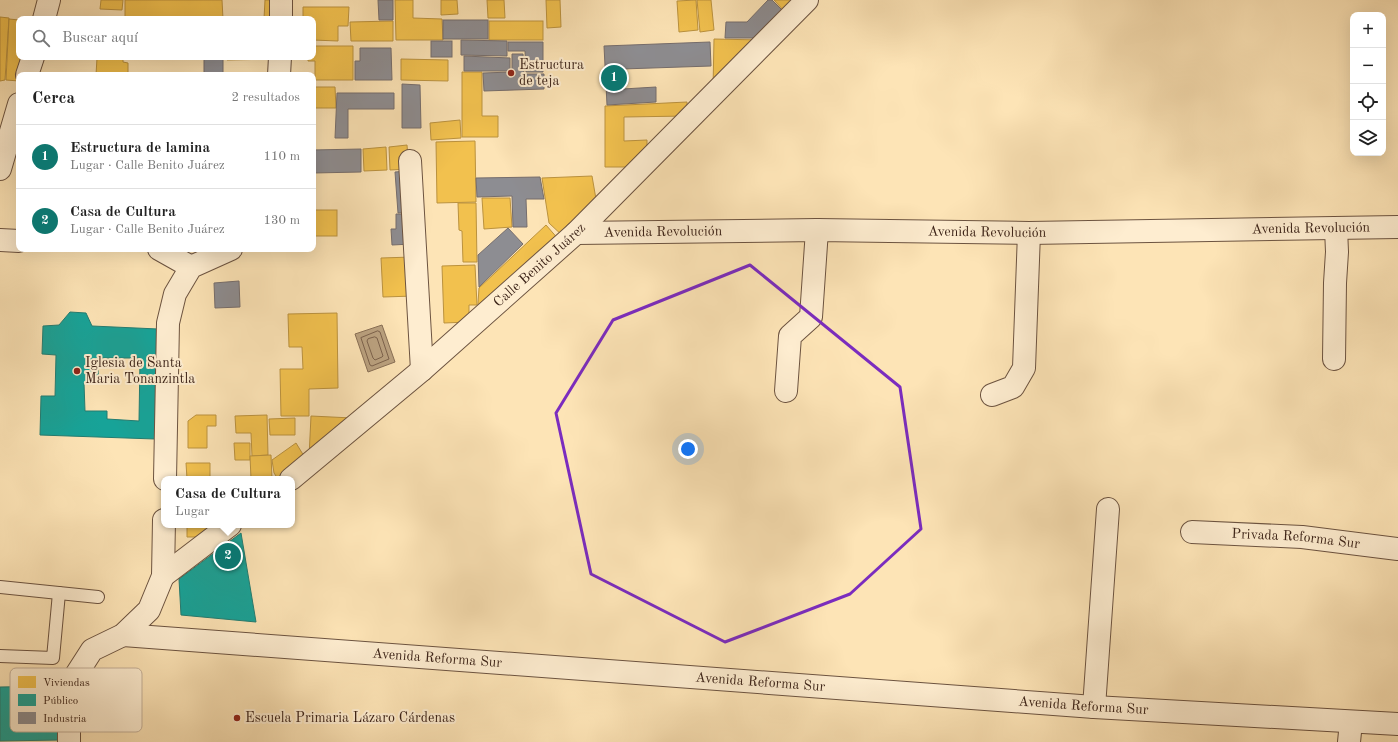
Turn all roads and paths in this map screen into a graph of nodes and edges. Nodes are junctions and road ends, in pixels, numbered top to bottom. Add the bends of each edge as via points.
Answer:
1 (50, 0) edge
2 (281, 0) edge
3 (807, 0) edge
4 (45, 16) edge
5 (280, 16) edge
6 (32, 60) edge
7 (280, 60) edge
8 (29, 72) edge
9 (279, 72) edge
10 (16, 114) edge
11 (410, 161) dead end
12 (0, 168) edge
13 (1398, 227) edge
14 (1336, 228) junction
15 (818, 230) junction
16 (576, 233) junction
17 (1029, 233) junction
18 (0, 240) edge
19 (16, 241) edge
20 (164, 252) edge
21 (224, 252) edge
22 (191, 267) junction
23 (1334, 359) dead end
24 (422, 370) junction
25 (786, 391) dead end
26 (992, 395) dead end
27 (165, 476) edge
28 (295, 476) edge
29 (1108, 509) dead end
30 (164, 528) edge
31 (226, 528) edge
32 (1192, 532) dead end
33 (1398, 549) edge
34 (163, 576) junction
35 (0, 587) edge
36 (59, 592) junction
37 (98, 597) dead end
38 (123, 635) junction
39 (0, 656) edge
40 (80, 668) edge
41 (1094, 707) junction
42 (1398, 724) edge
43 (1350, 732) edge

1 - 4 street
2 - 5 street
3 - 16 street, Calle Benito Juárez
6 - 8 street
7 - 9 street
10 - 12 street
11 - 24 street
13 - 14 street, Avenida Revolución
14 - 17 street, Avenida Revolución
14 - 23 street
15 - 16 street, Avenida Revolución
15 - 17 street, Avenida Revolución
15 - 25 street via 811,317 790,336
16 - 24 street, Calle Benito Juárez
17 - 26 street via 1024,368 1013,387
18 - 19 street
20 - 22 street
21 - 22 street
22 - 27 street via 174,294 168,323
24 - 28 street, Calle Benito Juárez
29 - 41 street
30 - 34 street
31 - 34 street
32 - 33 street, Privada Reforma Sur via 1302,537
34 - 38 street via 149,610
35 - 36 lane
36 - 37 lane
36 - 39 lane via 53,658
38 - 40 street via 92,650
38 - 41 street, Avenida Reforma Sur
41 - 43 street, Avenida Reforma Sur
42 - 43 street, Avenida Reforma Sur

